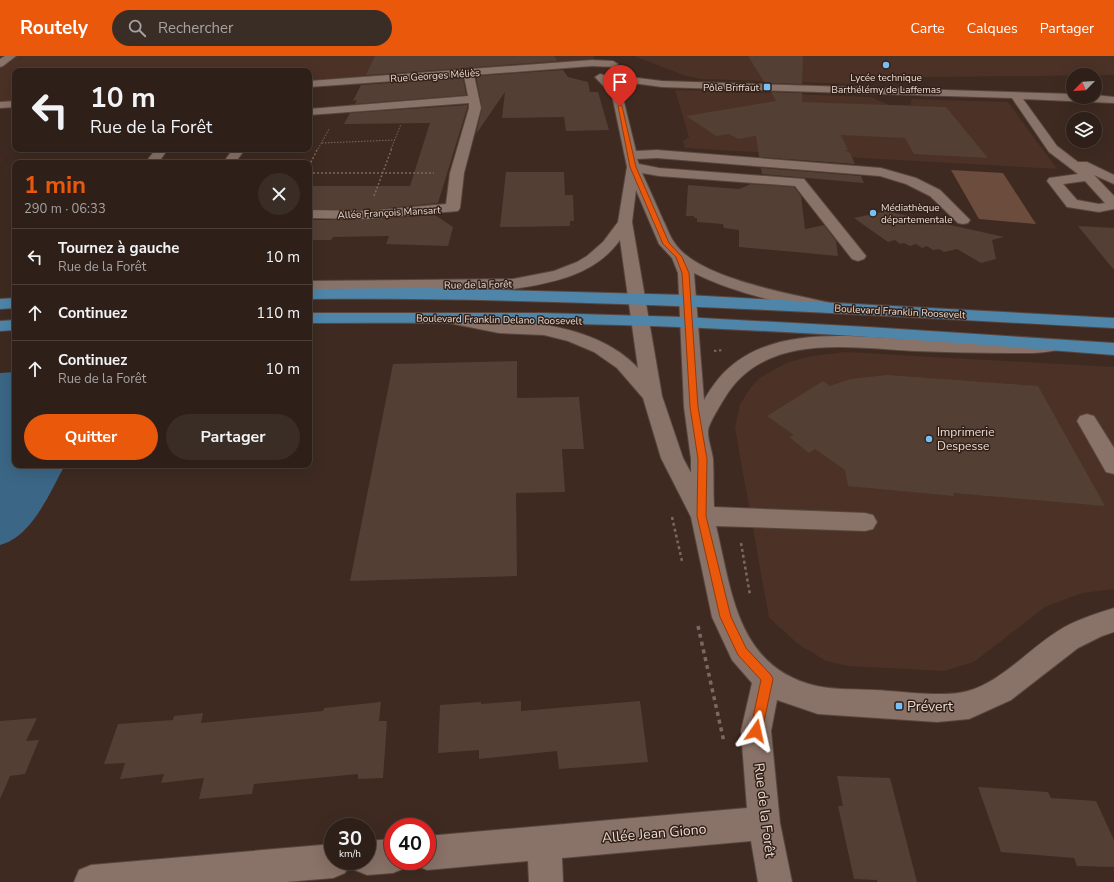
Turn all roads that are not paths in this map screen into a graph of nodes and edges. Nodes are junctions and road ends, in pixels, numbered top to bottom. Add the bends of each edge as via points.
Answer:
1 (11, 56) edge
2 (0, 64) edge
3 (621, 67) edge
4 (597, 70) junction
5 (469, 73) junction
6 (887, 80) dead end
7 (312, 84) edge
8 (864, 90) junction
9 (617, 94) junction
10 (1114, 95) edge
11 (1016, 96) junction
12 (1102, 96) edge
13 (1066, 97) edge
14 (474, 99) junction
15 (1102, 99) edge
16 (1114, 100) edge
17 (12, 104) edge
18 (0, 105) edge
19 (312, 112) edge
20 (707, 146) dead end
21 (160, 152) edge
22 (630, 155) junction
23 (153, 160) edge
24 (1069, 162) junction
25 (1088, 177) junction
26 (1114, 180) edge
27 (1114, 204) edge
28 (312, 214) edge
29 (963, 220) dead end
30 (624, 222) junction
31 (858, 256) dead end
32 (679, 257) junction
33 (312, 286) edge
34 (312, 294) edge
35 (637, 298) junction
36 (687, 300) junction
37 (12, 303) edge
38 (0, 304) edge
39 (829, 308) junction
40 (312, 318) edge
41 (450, 318) junction
42 (640, 321) junction
43 (689, 323) junction
44 (1114, 323) edge
45 (12, 325) edge
46 (0, 326) edge
47 (1062, 346) junction
48 (1114, 349) edge
49 (652, 396) junction
50 (1087, 421) dead end
51 (697, 432) junction
52 (1114, 466) edge
53 (702, 516) junction
54 (866, 522) dead end
55 (1114, 620) edge
56 (767, 679) junction
57 (764, 824) junction
58 (544, 842) junction
59 (436, 852) edge
60 (324, 862) edge
61 (91, 882) edge
62 (546, 882) edge
63 (775, 882) edge

1 - 2 street
3 - 4 street
3 - 4 street, Rue Georges Méliès
3 - 8 street via 662,84
3 - 9 street
4 - 5 street, Rue Georges Méliès via 561,66
4 - 9 street
5 - 7 street, Rue Georges Méliès
5 - 14 street, Allée François Mansart
6 - 8 street
8 - 11 street
9 - 22 street, Rue de la Forêt
10 - 12 street
11 - 13 street
11 - 24 street via 1053,149
14 - 19 street
14 - 28 street, Allée François Mansart via 475,108 457,173 453,208 367,215
15 - 16 street
17 - 18 street
20 - 22 street
21 - 23 street
22 - 29 street via 657,154 881,172 935,193
22 - 30 street, Rue de la Forêt
22 - 31 street via 659,172 799,182
22 - 32 street, Rue de la Forêt via 666,244
24 - 25 street
24 - 26 street via 1081,164
25 - 27 street
25 - 27 street via 1054,181 1072,204 1099,208
30 - 33 street, Rue de la Forêt via 602,252 586,264 534,281 513,284
30 - 35 street, Rue de la Forêt
32 - 36 street, Rue de la Forêt via 686,273
32 - 39 street, Rue de la Forêt via 719,280
34 - 35 main road, Boulevard Franklin Delano Roosevelt via 424,293
35 - 36 main road, Boulevard Franklin Delano Roosevelt
35 - 42 street, Rue de la Forêt
36 - 39 main road, Boulevard Franklin Roosevelt
36 - 43 street, Rue de la Forêt
37 - 38 main road
39 - 44 main road, Boulevard Franklin Roosevelt
40 - 41 main road, Boulevard Franklin Delano Roosevelt
41 - 42 main road, Boulevard Franklin Delano Roosevelt
41 - 49 street via 499,328 544,330 600,348 624,364
42 - 43 main road, Boulevard Franklin Delano Roosevelt
42 - 49 street, Rue de la Forêt
43 - 47 main road, Boulevard Franklin Roosevelt via 882,332
43 - 51 street, Rue de la Forêt
45 - 46 main road
47 - 48 main road, Boulevard Franklin Roosevelt
47 - 51 street via 1010,348 825,341 787,345 743,366 713,400
49 - 53 street, Rue de la Forêt via 672,458
50 - 52 street
51 - 53 street, Rue de la Forêt via 702,459
53 - 54 street
53 - 56 street, Rue de la Forêt via 725,617 742,652
55 - 56 street via 1068,639 1001,690 969,705 937,708 818,700 788,691
56 - 57 street, Rue de la Forêt via 756,731
57 - 58 street, Allée Jean Giono
57 - 63 street, Rue de la Forêt
58 - 59 street, Allée Jean Giono
58 - 62 street
60 - 61 street

